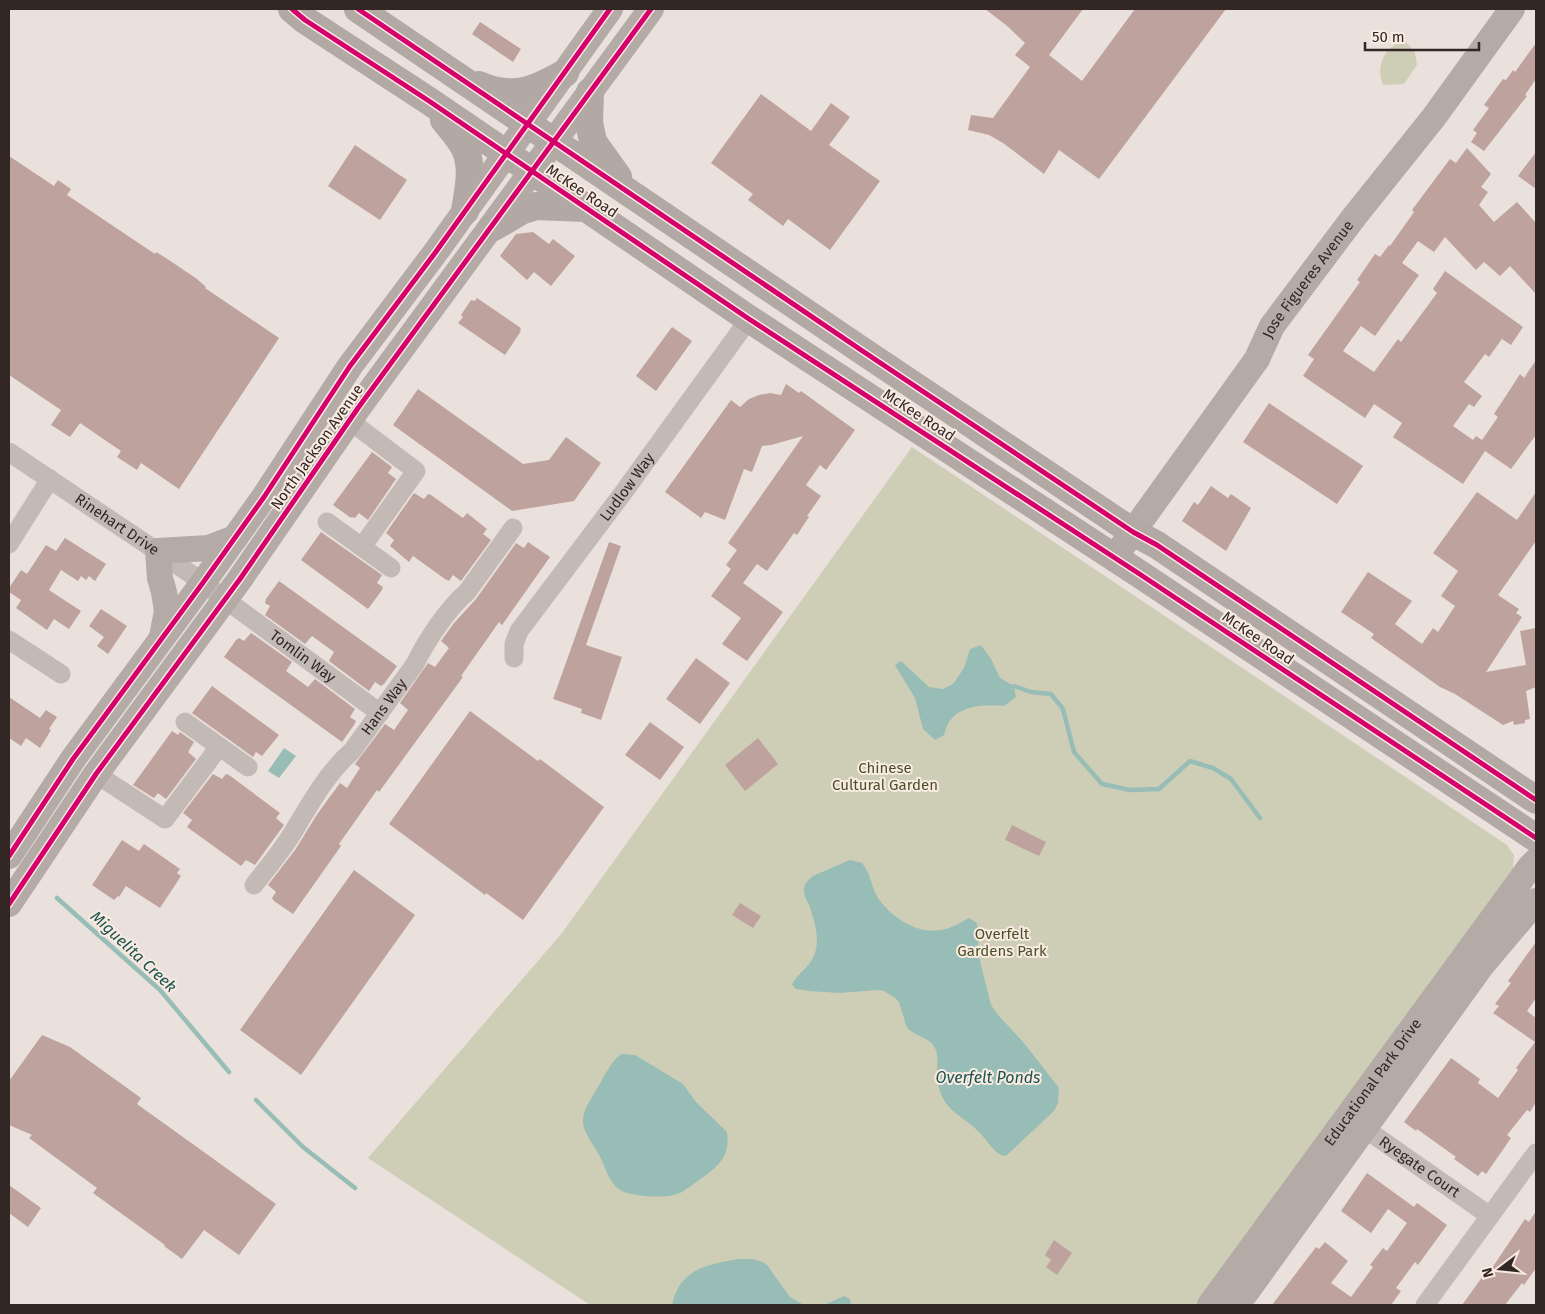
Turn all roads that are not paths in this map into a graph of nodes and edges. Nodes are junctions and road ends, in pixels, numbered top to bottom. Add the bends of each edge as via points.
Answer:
1 (292, 9) edge
2 (358, 9) edge
3 (610, 9) edge
4 (651, 9) edge
5 (1512, 9) edge
6 (565, 73) junction
7 (457, 75) junction
8 (590, 92) junction
9 (429, 102) junction
10 (528, 124) junction
11 (554, 142) junction
12 (506, 155) junction
13 (532, 172) junction
14 (629, 192) junction
15 (587, 209) junction
16 (465, 211) junction
17 (492, 228) junction
18 (811, 316) junction
19 (749, 319) junction
20 (350, 421) junction
21 (9, 452) edge
22 (50, 480) junction
23 (327, 522) dead end
24 (513, 528) dead end
25 (1133, 532) junction
26 (235, 538) junction
27 (9, 544) edge
28 (362, 547) junction
29 (158, 551) junction
30 (1114, 558) junction
31 (391, 568) dead end
32 (202, 584) junction
33 (224, 600) junction
34 (161, 638) junction
35 (9, 640) edge
36 (514, 658) dead end
37 (61, 674) dead end
38 (380, 713) junction
39 (185, 722) dead end
40 (219, 747) junction
41 (248, 767) dead end
42 (96, 774) junction
43 (1536, 800) edge
44 (1536, 838) edge
45 (9, 856) edge
46 (1536, 861) edge
47 (254, 885) dead end
48 (1536, 901) edge
49 (9, 904) edge
50 (1357, 1122) junction
51 (1536, 1153) edge
52 (1490, 1216) junction
53 (1210, 1305) edge
54 (1237, 1305) edge
55 (1425, 1305) edge

1 - 9 main road, McKee Road
2 - 7 main road, McKee Road
3 - 6 main road, North Jackson Avenue
4 - 8 main road, North Jackson Avenue
5 - 25 main road, Jose Figueres Avenue via 1434,117 1272,326 1257,359
6 - 7 main road via 539,88 514,92 489,89
6 - 10 main road, North Jackson Avenue
7 - 10 main road, McKee Road
8 - 11 main road, North Jackson Avenue
8 - 14 main road via 588,122 593,142
9 - 12 main road, McKee Road
9 - 16 main road via 466,150 470,169
10 - 11 main road, McKee Road
10 - 12 main road, North Jackson Avenue
11 - 13 main road, North Jackson Avenue
11 - 14 main road, McKee Road
12 - 13 main road, McKee Road
12 - 16 main road, North Jackson Avenue
13 - 15 main road, McKee Road
13 - 17 main road, North Jackson Avenue
14 - 18 main road, McKee Road
15 - 17 main road via 536,206
15 - 19 main road, McKee Road
16 - 26 main road, North Jackson Avenue via 350,366
17 - 20 main road, North Jackson Avenue
18 - 19 main road via 792,322 763,310
18 - 25 main road, McKee Road
19 - 30 main road, McKee Road
19 - 36 street, Ludlow Way via 518,631
20 - 28 street via 416,472
20 - 33 main road, North Jackson Avenue
21 - 22 street, Rinehart Drive
22 - 27 street
22 - 29 street, Rinehart Drive
23 - 28 street
24 - 38 street, Hans Way via 422,649
25 - 30 main road, Jose Figueres Avenue
25 - 43 main road, McKee Road via 1165,550
26 - 29 main road via 209,548
26 - 32 main road, North Jackson Avenue
28 - 31 street
29 - 32 street, Rinehart Drive
29 - 34 main road via 166,611
30 - 44 main road, McKee Road
32 - 33 street, Rinehart Drive
32 - 34 main road, North Jackson Avenue
33 - 38 street, Tomlin Way
33 - 42 main road, North Jackson Avenue
34 - 45 main road, North Jackson Avenue via 73,758
35 - 37 street
38 - 47 street, Hans Way via 340,762
39 - 40 street
40 - 41 street
40 - 42 street via 165,819
42 - 49 main road, North Jackson Avenue
46 - 50 main road, Educational Park Drive
48 - 50 main road, Educational Park Drive
50 - 52 street, Ryegate Court
50 - 53 main road, Educational Park Drive
50 - 54 main road, Educational Park Drive
51 - 52 street
52 - 55 street

